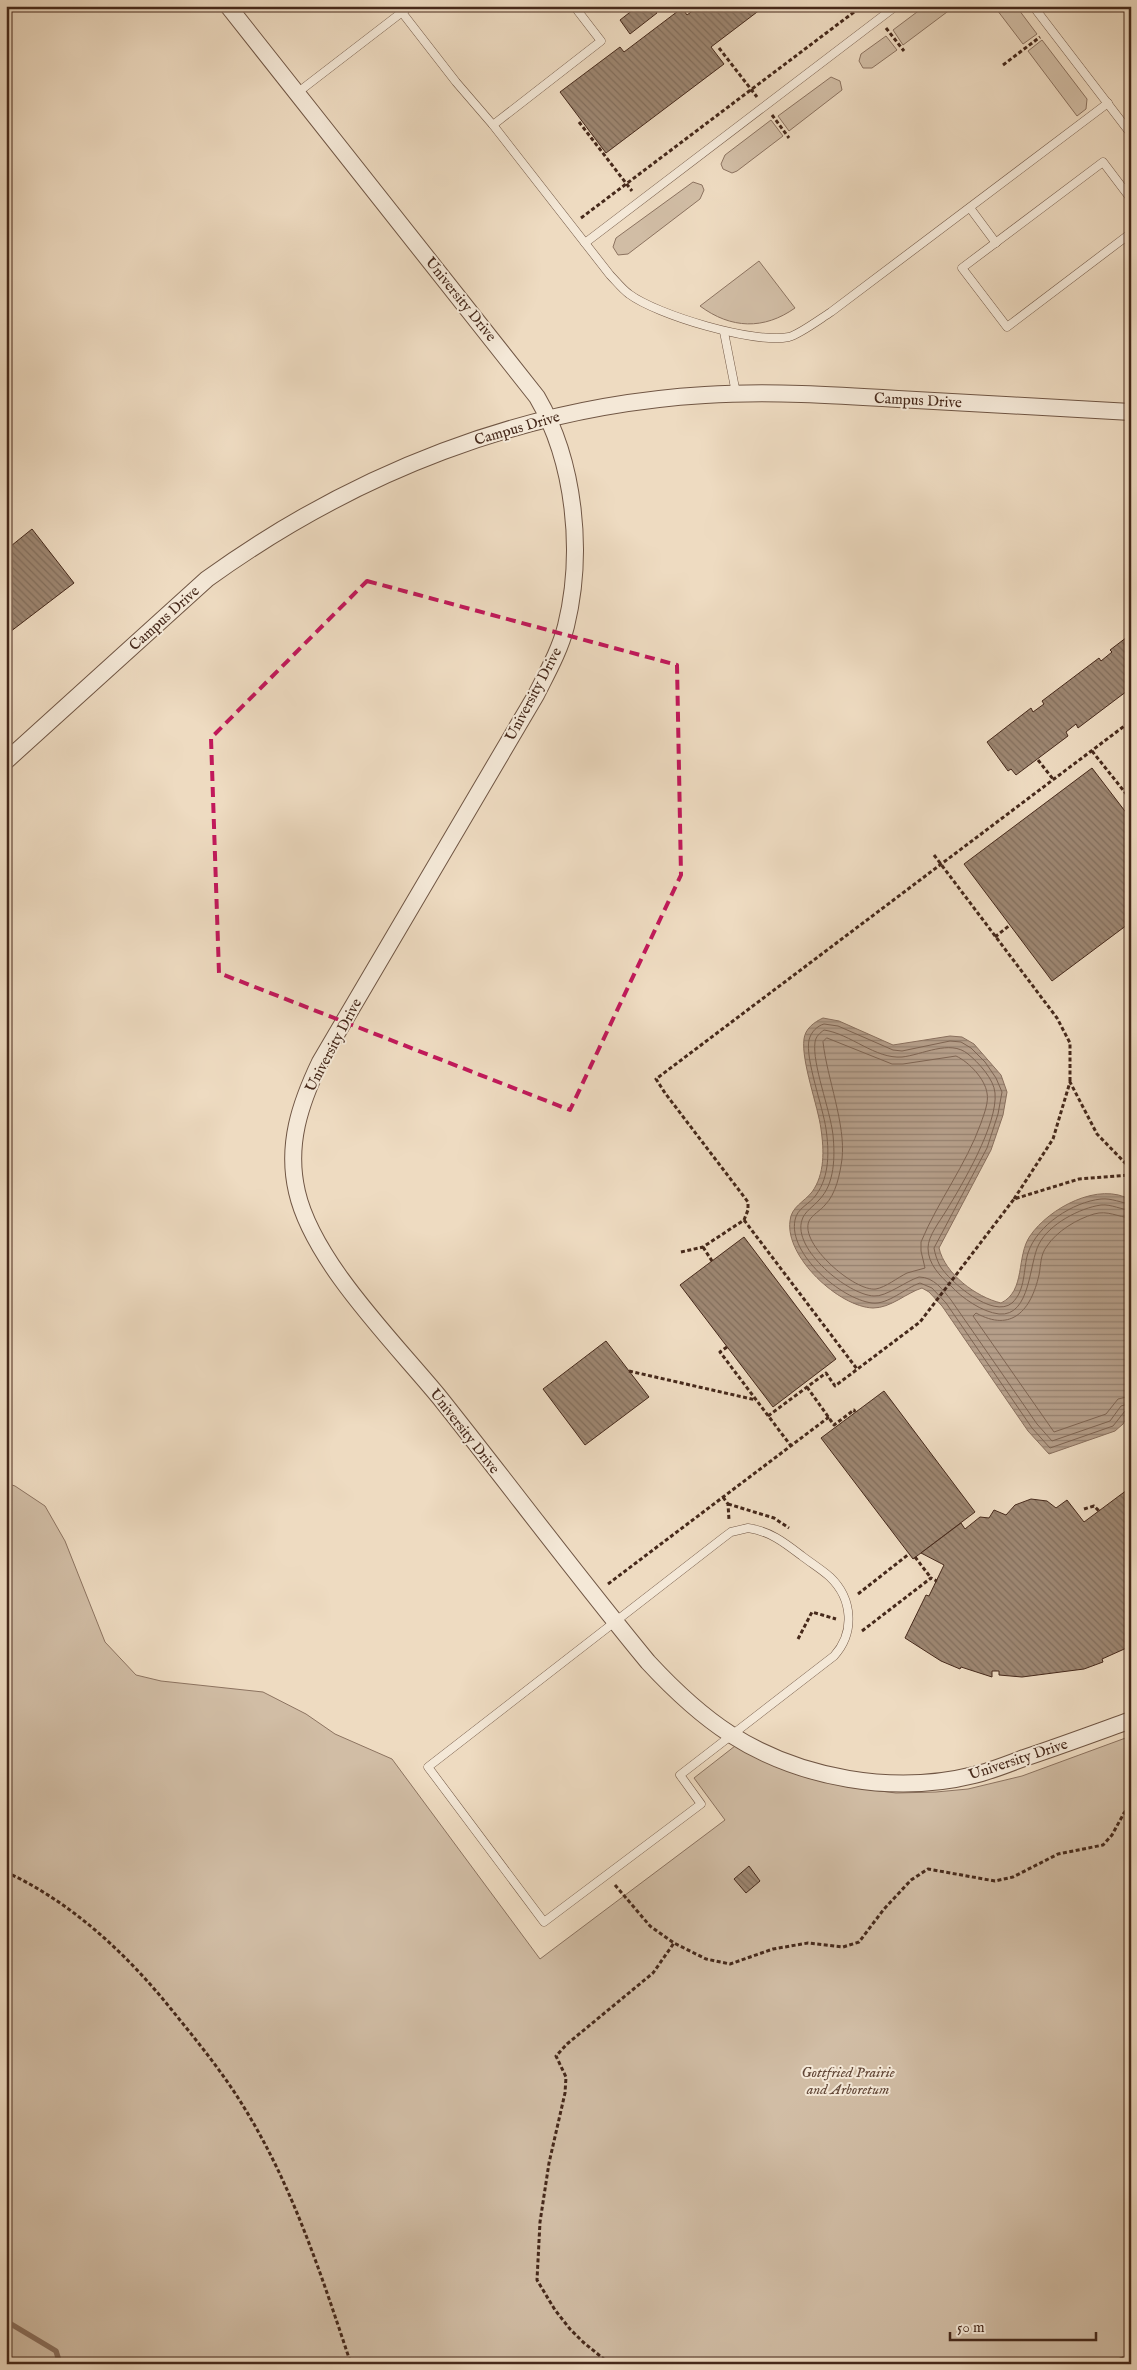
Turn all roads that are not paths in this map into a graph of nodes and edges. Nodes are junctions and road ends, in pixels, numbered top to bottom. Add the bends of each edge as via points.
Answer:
1 (228, 6) edge
2 (410, 6) edge
3 (574, 6) edge
4 (896, 6) edge
5 (1033, 6) edge
6 (400, 9) edge
7 (297, 93) junction
8 (1108, 104) junction
9 (493, 124) junction
10 (1131, 134) edge
11 (1131, 199) edge
12 (970, 208) junction
13 (1131, 233) edge
14 (585, 243) junction
15 (996, 243) junction
16 (724, 332) junction
17 (736, 393) junction
18 (1131, 412) edge
19 (548, 418) junction
20 (6, 761) edge
21 (615, 1622) junction
22 (1131, 1720) edge
23 (731, 1735) junction

1 - 7 street, University Drive
2 - 6 lane
3 - 9 lane via 601,41
4 - 14 lane
5 - 8 lane
6 - 7 lane
6 - 9 lane
7 - 19 street, University Drive via 522,375
8 - 10 lane
8 - 12 lane
9 - 14 lane
11 - 15 lane via 1103,162
12 - 15 lane
12 - 16 lane via 831,312 790,337 764,338
13 - 15 lane via 1006,327 962,268
14 - 16 lane via 629,294 657,308
16 - 17 lane
17 - 18 street, Campus Drive
17 - 19 street, Campus Drive via 639,402
19 - 20 street, Campus Drive via 480,438 404,466 316,508 260,541 207,579
19 - 21 street, University Drive via 560,445 574,536 574,575 566,626 536,695 320,1062 297,1118 292,1156 297,1192 308,1226 328,1260
21 - 23 street, University Drive via 684,1699
21 - 23 lane via 731,1532 748,1528 768,1533 830,1577 846,1601 849,1621 844,1643 834,1656
21 - 23 lane via 428,1767 544,1922 701,1804 680,1775
22 - 23 street, University Drive via 988,1771 919,1782 864,1781 825,1774 780,1759

